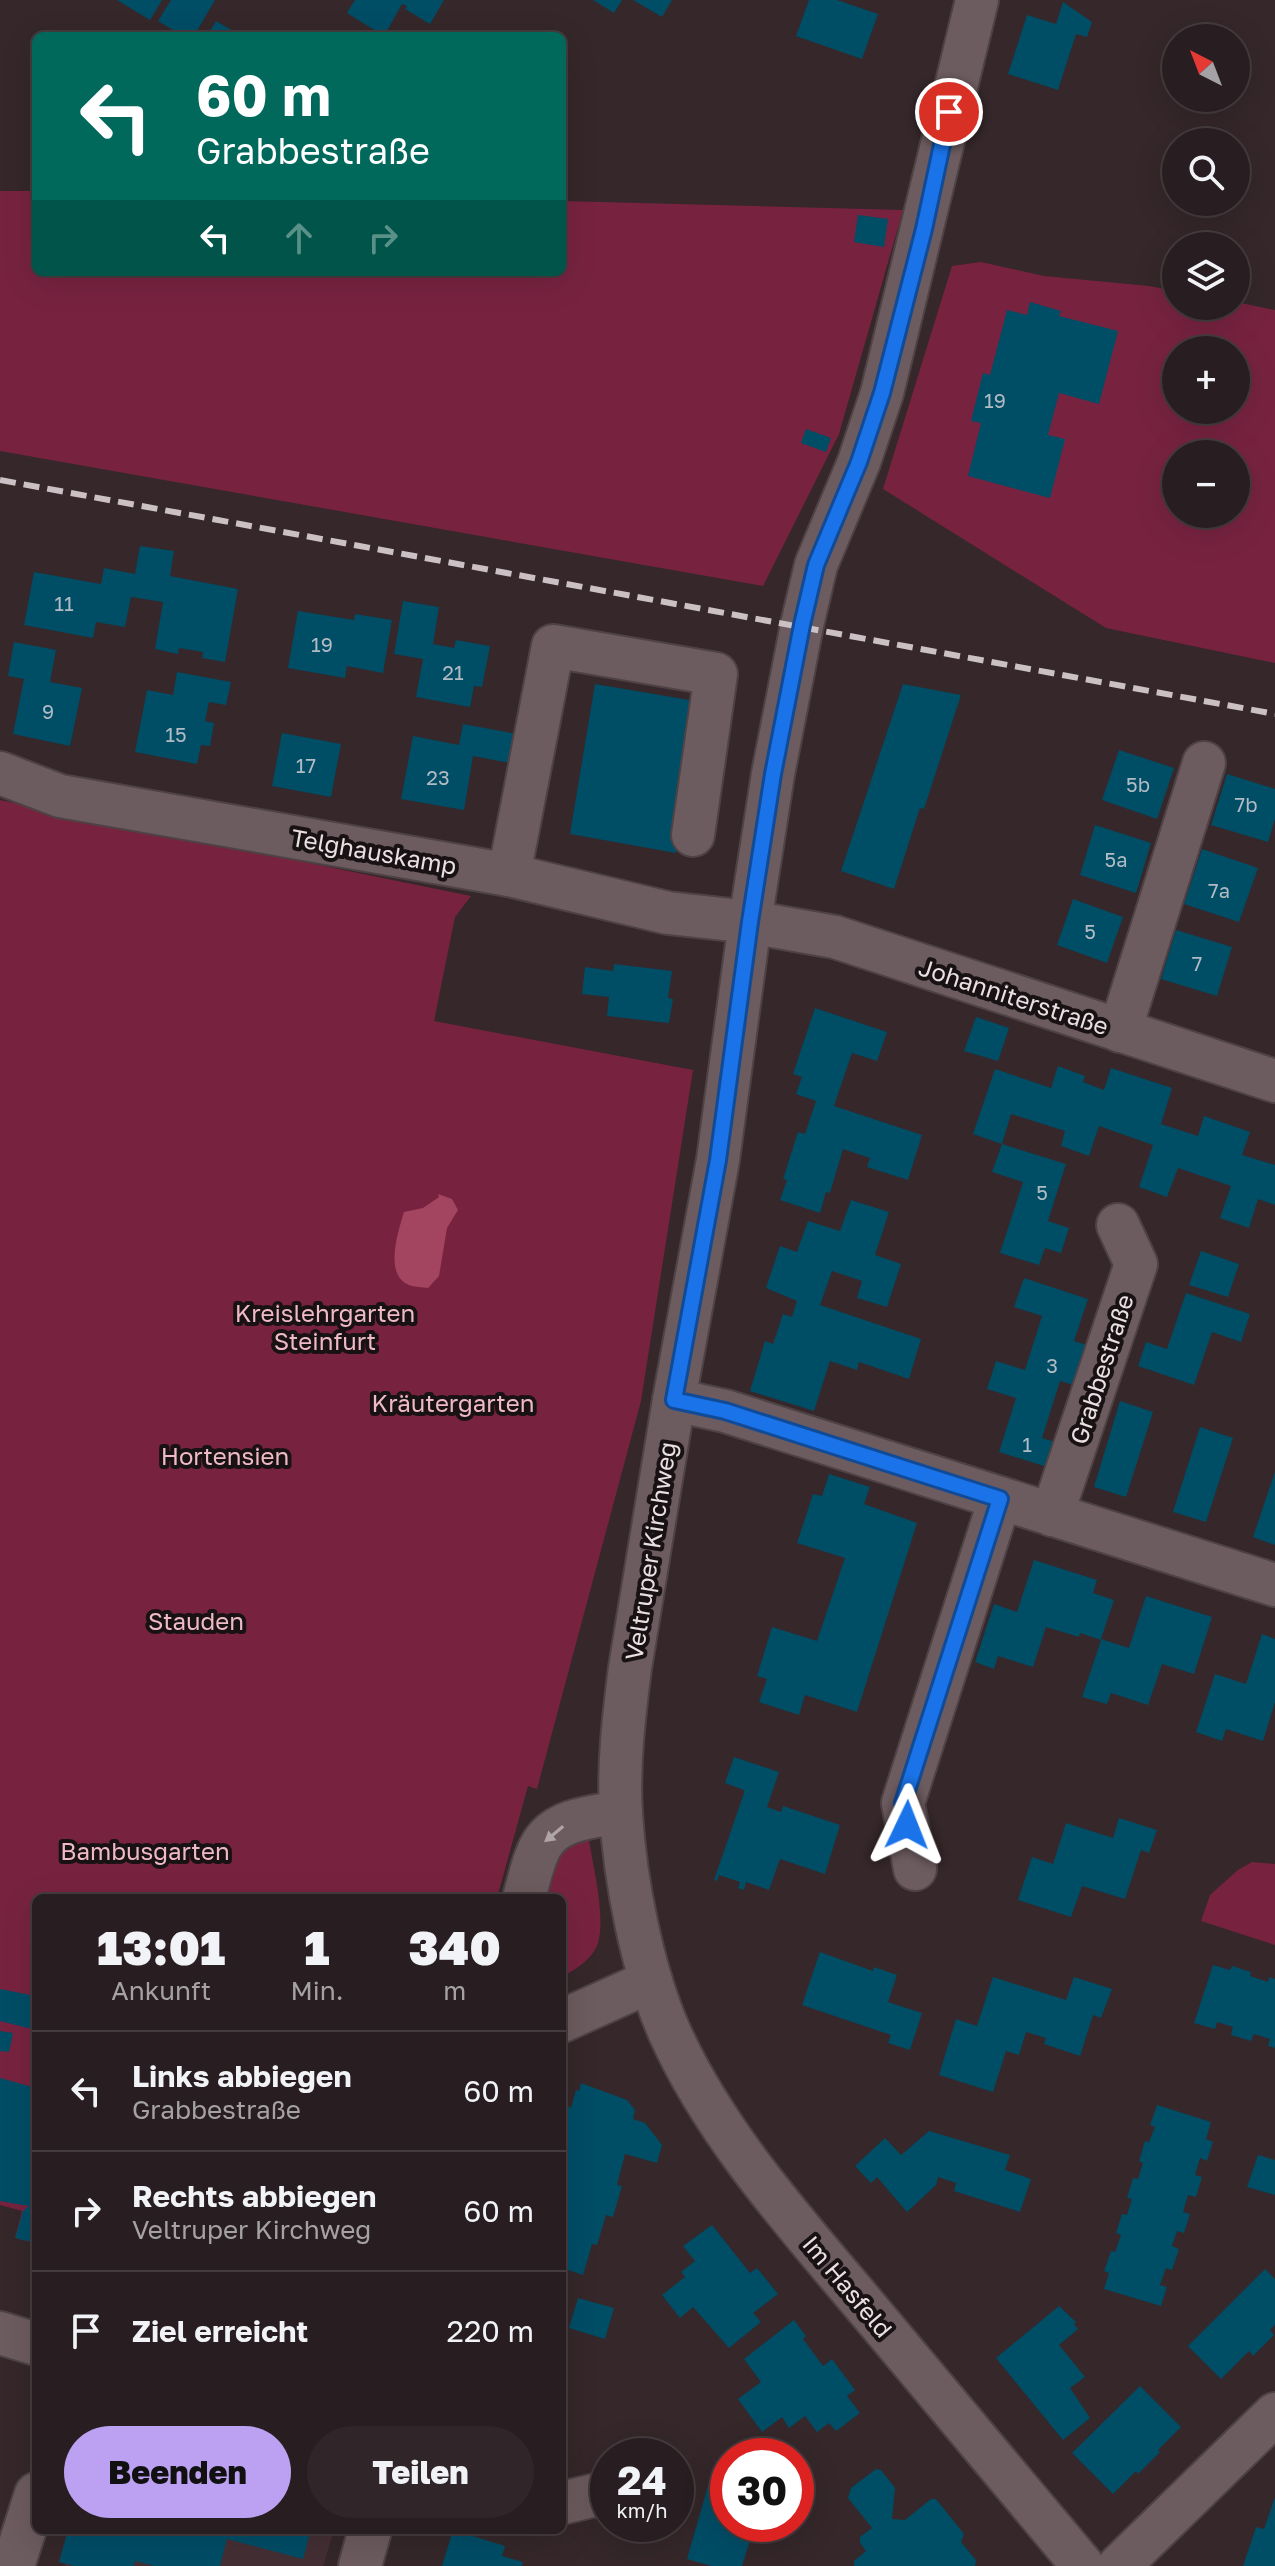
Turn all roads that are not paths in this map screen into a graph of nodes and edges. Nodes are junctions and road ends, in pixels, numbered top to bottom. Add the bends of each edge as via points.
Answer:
1 (977, 0) edge
2 (1204, 763) dead end
3 (0, 773) edge
4 (693, 835) dead end
5 (509, 875) junction
6 (750, 922) junction
7 (1120, 1031) junction
8 (1275, 1081) edge
9 (1118, 1225) dead end
10 (674, 1400) junction
11 (1000, 1499) junction
12 (1052, 1515) junction
13 (1275, 1585) edge
14 (621, 1812) junction
15 (915, 1869) dead end
16 (525, 1894) edge
17 (651, 1981) junction
18 (566, 2019) edge
19 (0, 2333) edge
20 (32, 2343) edge
21 (1275, 2414) edge
22 (590, 2496) edge
23 (566, 2502) edge
24 (32, 2507) edge
25 (369, 2534) edge
26 (13, 2566) edge
27 (360, 2566) edge
28 (1083, 2566) edge
29 (1119, 2566) edge

1 - 6 street, Veltruper Kirchweg via 882,393 816,565 773,774
2 - 7 street
3 - 5 street, Telghauskamp via 60,796
4 - 5 street via 716,674 553,646
5 - 6 street, Telghauskamp via 668,913
6 - 7 street, Johanniterstraße via 835,937
6 - 10 street, Veltruper Kirchweg via 718,1160
7 - 8 street, Johanniterstraße
9 - 12 street, Grabbestraße via 1136,1264
10 - 11 street via 725,1411
10 - 14 street, Veltruper Kirchweg via 625,1712
11 - 12 street
11 - 15 street via 903,1803
12 - 13 street
14 -> 16 street via 570,1822 552,1832 541,1845
14 - 17 street, Veltruper Kirchweg
17 - 18 street
17 - 28 street, Im Hasfeld via 670,2032 704,2096 748,2162
19 - 20 street
21 - 29 street
22 - 23 street
24 - 26 street
25 - 27 street

